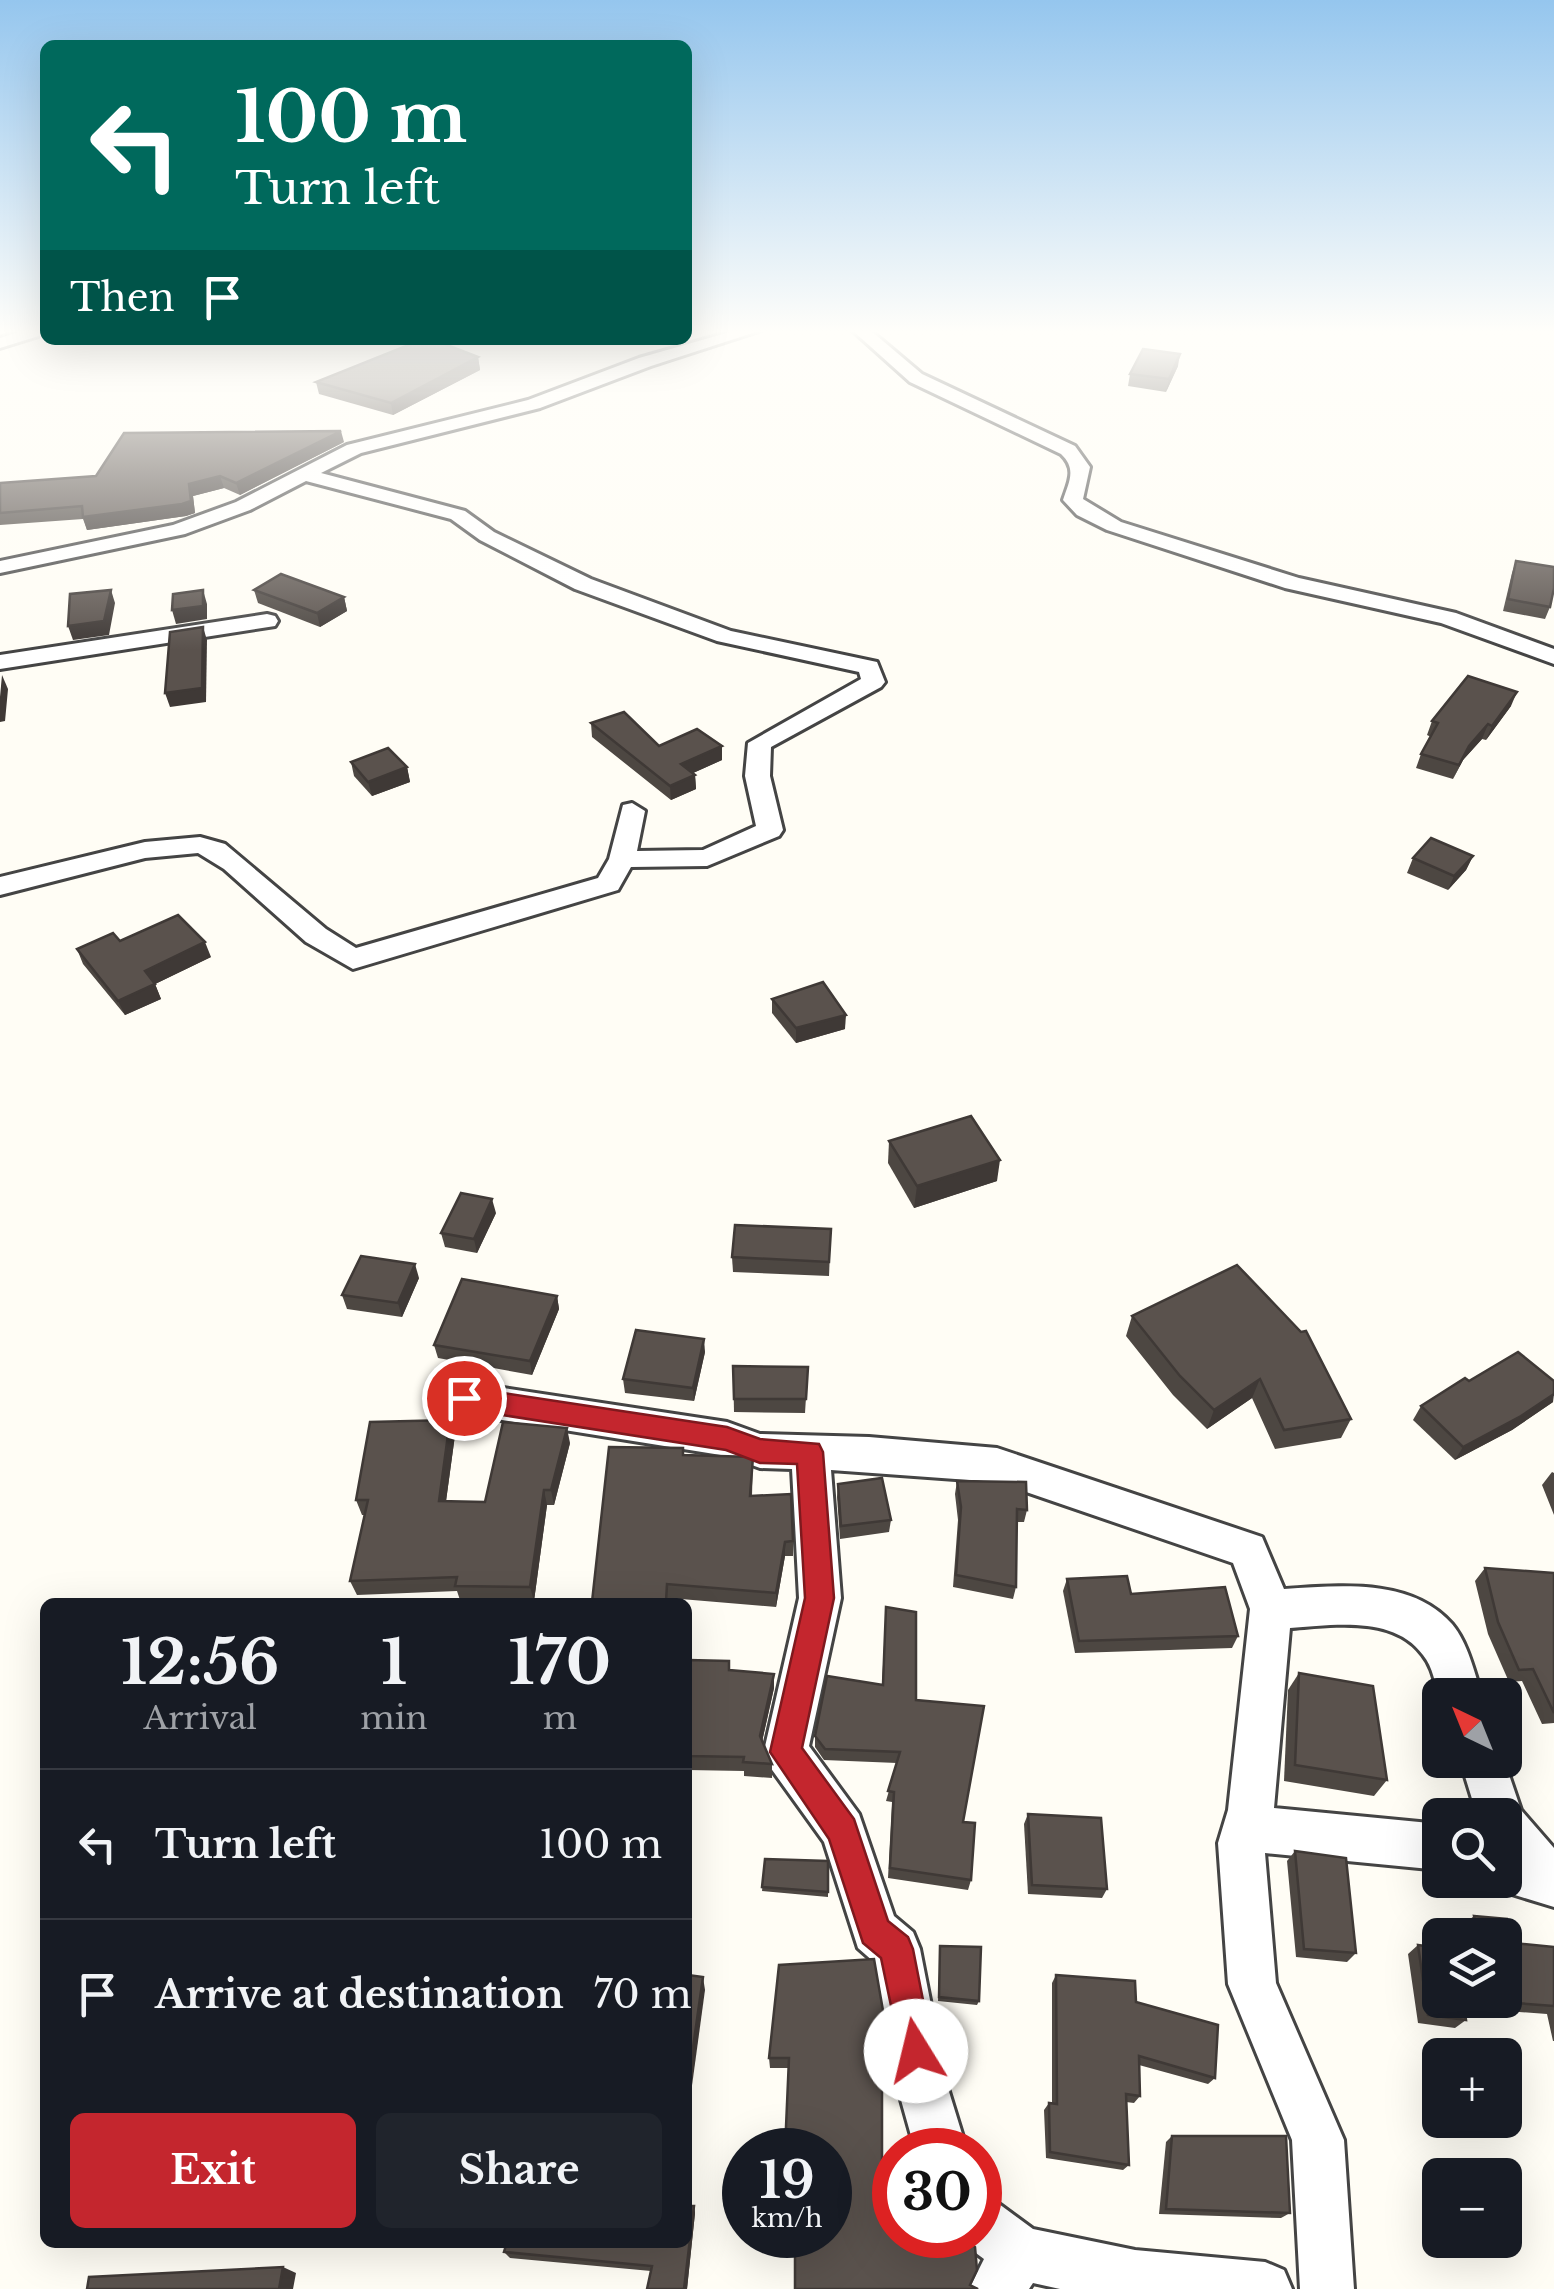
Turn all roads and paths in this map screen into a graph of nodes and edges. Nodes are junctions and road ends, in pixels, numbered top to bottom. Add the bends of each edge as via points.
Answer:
1 (403, 437) edge
2 (1040, 437) edge
3 (301, 474) junction
4 (0, 568) edge
5 (267, 622) dead end
6 (1554, 657) edge
7 (0, 662) edge
8 (632, 811) dead end
9 (622, 859) junction
10 (0, 886) edge
11 (464, 1398) dead end
12 (810, 1452) junction
13 (1271, 1610) junction
14 (1454, 1678) edge
15 (1246, 1828) junction
16 (1422, 1845) edge
17 (1522, 1855) edge
18 (1536, 1878) edge
19 (935, 2128) edge
20 (1002, 2255) edge
21 (1265, 2289) edge
22 (1328, 2289) edge

1 - 3 street via 354,449
2 - 6 street via 1080,460 1084,471 1073,500 1114,526 1293,583 1448,618
3 - 4 street via 243,506 178,530
3 - 9 street via 458,515 583,584 726,636 869,667 873,682 760,743 753,762 770,830 707,858
5 - 7 street
8 - 9 street
9 - 10 street via 608,884 353,959 324,944 212,847 170,844
11 - 12 street via 727,1438 760,1451
12 - 13 street via 997,1465 1184,1526 1248,1550
12 - 19 street via 820,1598 786,1752 842,1830 875,1931 896,1949
13 - 14 street via 1368,1606 1412,1619 1436,1638
13 - 15 street
15 - 16 street
15 - 22 street via 1240,1843 1252,1984 1318,2140
17 - 18 street
20 - 21 street

